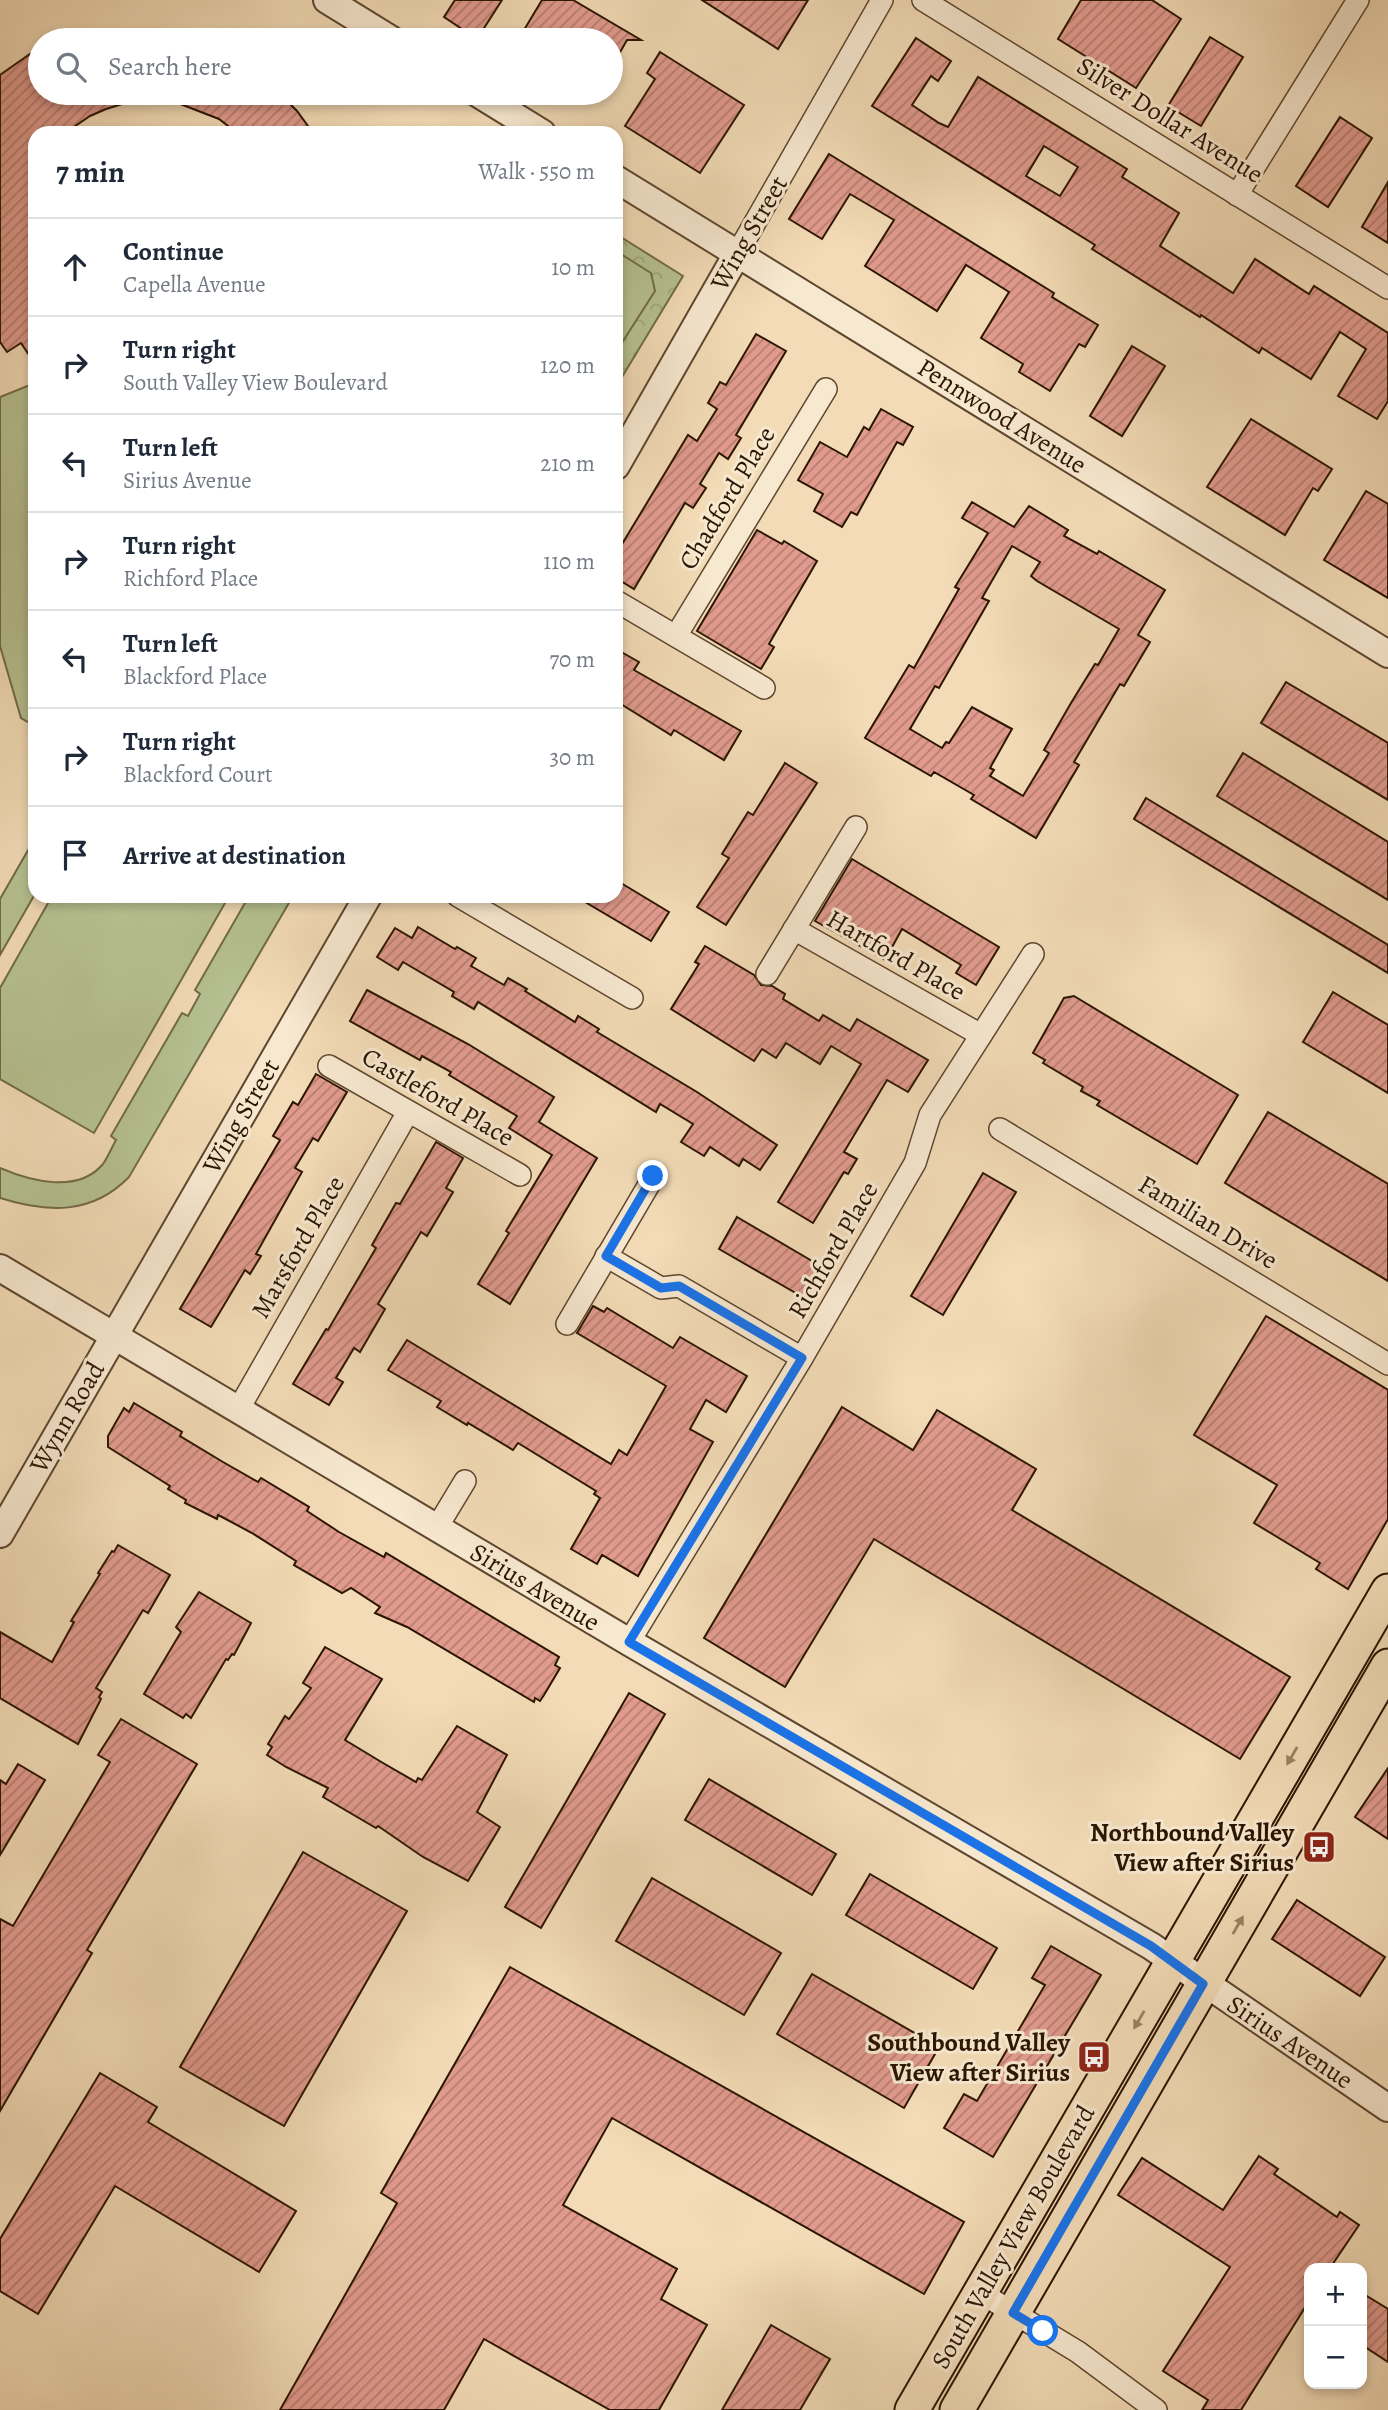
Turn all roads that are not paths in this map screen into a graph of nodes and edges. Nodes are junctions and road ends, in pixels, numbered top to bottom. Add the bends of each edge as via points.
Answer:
1 (327, 0) edge
2 (881, 0) edge
3 (923, 0) edge
4 (1358, 0) edge
5 (372, 28) edge
6 (496, 105) edge
7 (531, 126) edge
8 (623, 183) edge
9 (1237, 195) junction
10 (737, 254) junction
11 (1388, 288) edge
12 (826, 388) dead end
13 (623, 454) edge
14 (623, 605) edge
15 (676, 636) junction
16 (1388, 654) edge
17 (764, 688) dead end
18 (856, 827) dead end
19 (364, 903) edge
20 (470, 903) edge
21 (794, 929) junction
22 (1033, 954) dead end
23 (767, 974) dead end
24 (632, 998) dead end
25 (981, 1035) junction
26 (329, 1066) dead end
27 (408, 1111) junction
28 (1000, 1129) dead end
29 (520, 1175) dead end
30 (653, 1176) dead end
31 (606, 1256) junction
32 (0, 1268) edge
33 (567, 1324) dead end
34 (114, 1337) junction
35 (802, 1358) junction
36 (1388, 1364) edge
37 (238, 1410) junction
38 (465, 1481) dead end
39 (436, 1529) junction
40 (0, 1534) edge
41 (1388, 1591) edge
42 (1365, 1630) junction
43 (629, 1642) junction
44 (1388, 1665) edge
45 (1345, 1740) junction
46 (1173, 1961) junction
47 (1203, 1984) junction
48 (1388, 2109) edge
49 (1054, 2168) junction
50 (1086, 2187) junction
51 (981, 2293) junction
52 (1013, 2313) junction
53 (945, 2354) junction
54 (978, 2372) junction
55 (912, 2410) edge
56 (957, 2410) edge
57 (1156, 2410) edge

1 - 5 street
2 - 10 street, Wing Street
3 - 9 street, Silver Dollar Avenue
4 - 9 street
6 - 7 street
8 - 10 street, Pennwood Avenue
9 - 11 street, Silver Dollar Avenue
10 - 13 street, Wing Street
10 - 16 street, Pennwood Avenue
12 - 15 street, Chadford Place
14 - 15 street
15 - 17 street
18 - 21 street
19 - 34 street, Wing Street
20 - 24 street
21 - 23 street, Hartford Place
21 - 25 street, Hartford Place
22 - 25 street, Richford Place
25 - 35 street, Richford Place via 930,1115 915,1163
26 - 27 street, Castleford Place
27 - 29 street, Castleford Place
27 - 37 street, Marsford Place
28 - 36 street, Familian Drive
30 - 31 street
31 - 33 street
31 - 35 street via 661,1288 679,1286
32 - 34 street, Sirius Avenue
34 - 37 street, Sirius Avenue
34 - 40 street, Wynn Road
35 - 43 street, Richford Place
37 - 39 street, Sirius Avenue
38 - 39 street
39 - 43 street, Sirius Avenue
41 - 42 main road, South Valley View Boulevard
42 - 45 main road via 1369,1641 1366,1659 1331,1724
42 -> 46 main road, South Valley View Boulevard
43 - 46 street, Sirius Avenue
44 - 45 main road, South Valley View Boulevard
47 -> 45 main road, South Valley View Boulevard
46 - 47 street, Sirius Avenue
46 -> 49 main road, South Valley View Boulevard
47 - 48 street, Sirius Avenue
47 - 50 main road, South Valley View Boulevard
49 - 50 main road
49 - 51 main road, South Valley View Boulevard
50 - 52 main road, South Valley View Boulevard
51 - 52 street
51 - 53 main road, South Valley View Boulevard
52 - 54 main road, South Valley View Boulevard
52 - 57 street via 1077,2352
53 - 54 main road
53 - 55 main road, South Valley View Boulevard
54 - 56 main road, South Valley View Boulevard

